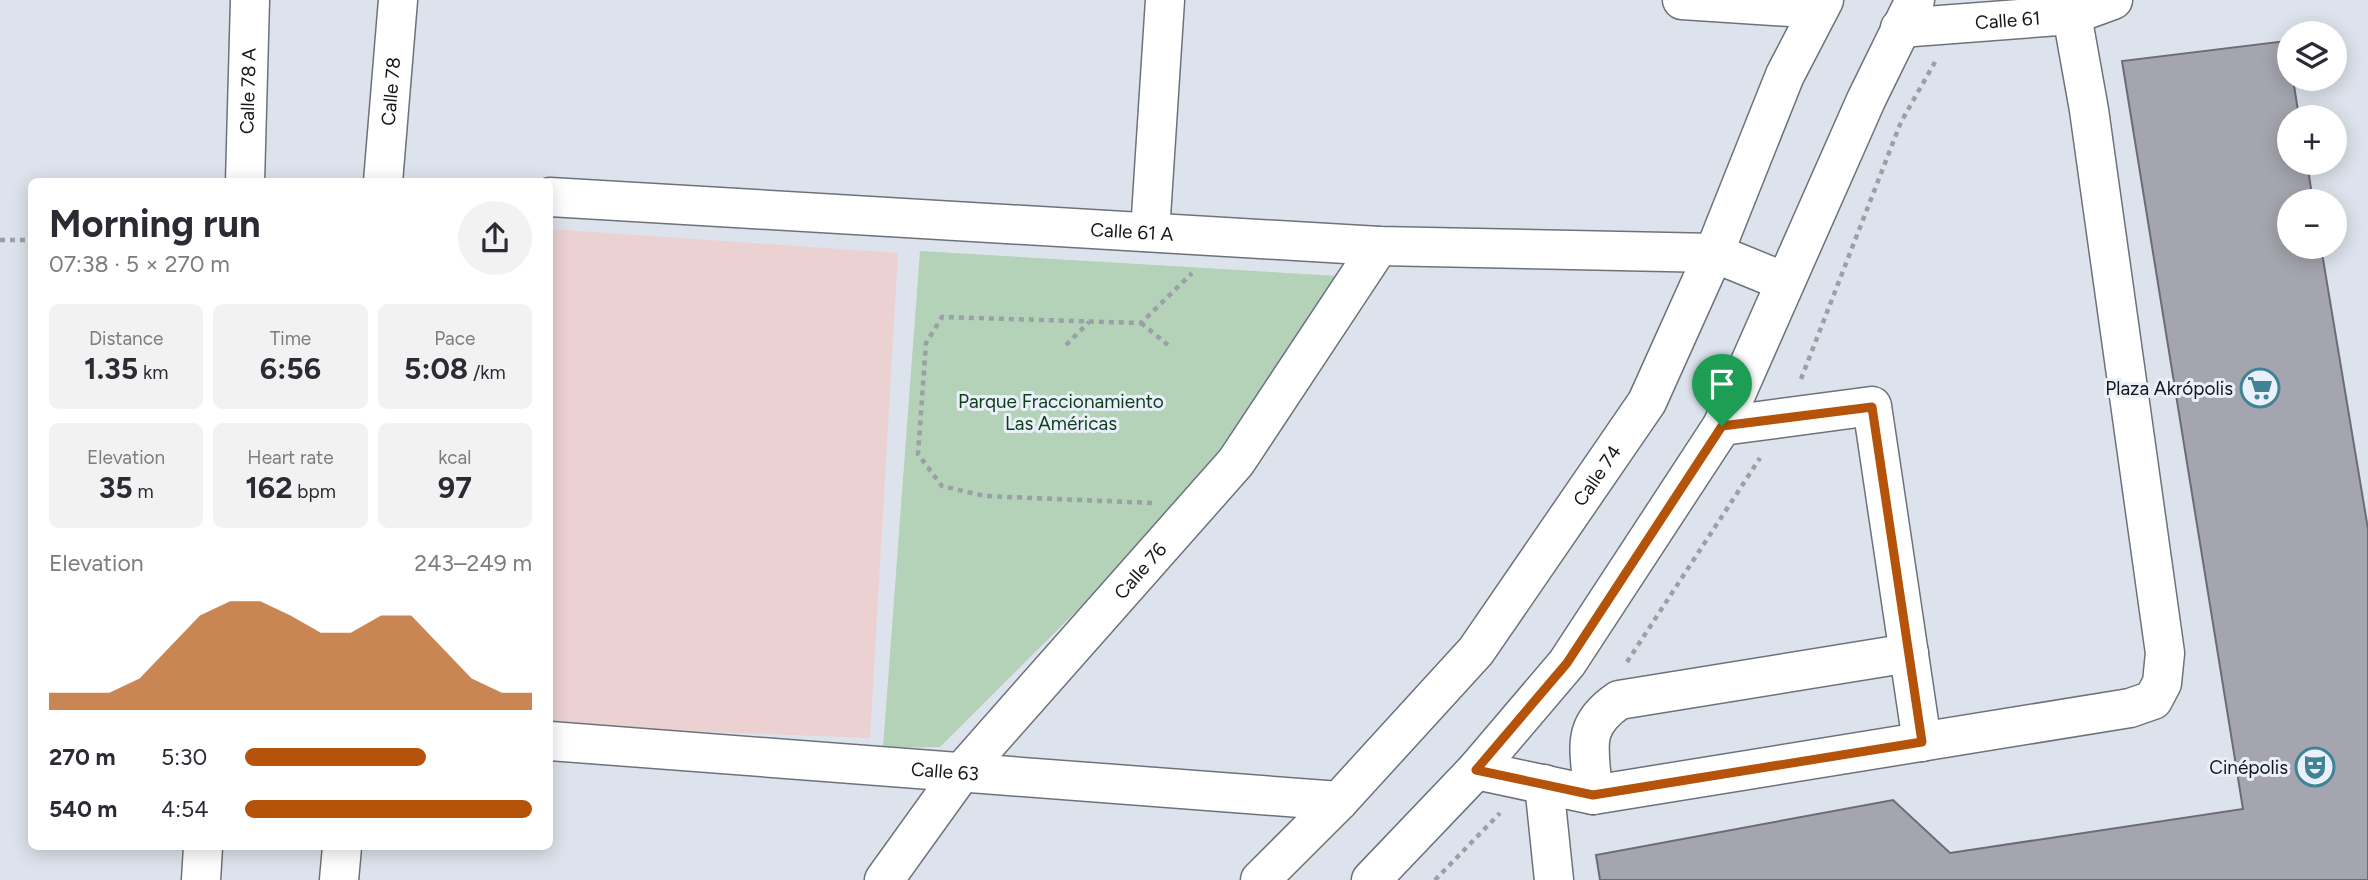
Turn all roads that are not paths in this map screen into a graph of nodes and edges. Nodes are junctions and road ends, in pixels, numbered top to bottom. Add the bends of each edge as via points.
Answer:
1 (250, 0) edge
2 (398, 0) edge
3 (1165, 0) edge
4 (1682, 0) edge
5 (2113, 0) edge
6 (1821, 4) edge
7 (1907, 14) edge
8 (2071, 15) junction
9 (244, 178) edge
10 (383, 178) edge
11 (553, 197) edge
12 (1150, 232) junction
13 (1379, 246) junction
14 (1714, 253) junction
15 (1785, 282) junction
16 (1722, 426) junction
17 (1909, 653) junction
18 (553, 741) edge
19 (1922, 742) junction
20 (1476, 770) junction
21 (961, 773) junction
22 (1544, 784) junction
23 (1593, 795) junction
24 (1339, 802) junction
25 (203, 850) edge
26 (342, 850) edge
27 (201, 880) edge
28 (340, 880) edge
29 (884, 880) edge
30 (1260, 880) edge
31 (1371, 880) edge
32 (1554, 880) edge

1 - 9 street, Calle 78 A
2 - 10 street, Calle 78
3 - 12 street
4 - 6 street
5 - 8 street, Calle 61
6 - 14 street, Calle 74 via 1785,75
7 - 8 street, Calle 61
7 - 15 street
8 - 19 street via 2089,110 2165,653 2162,683 2153,700 2130,708
11 - 12 street, Calle 61 A
12 - 13 street, Calle 61 A
13 - 14 street, Calle 61 A
13 - 21 street, Calle 76 via 1236,462
14 - 15 street
14 - 24 street, Calle 74 via 1647,402 1571,517 1476,651
15 - 16 street
16 - 17 street via 1872,407
16 - 20 street via 1567,663
17 - 19 street
17 - 23 street via 1619,700 1595,719 1590,731
18 - 21 street, Calle 63
19 - 23 street
20 - 22 street
20 - 31 street
21 - 24 street, Calle 63
21 - 29 street, Calle 76
22 - 23 street
22 - 32 street
24 - 30 street, Calle 74
25 - 27 street
26 - 28 street

